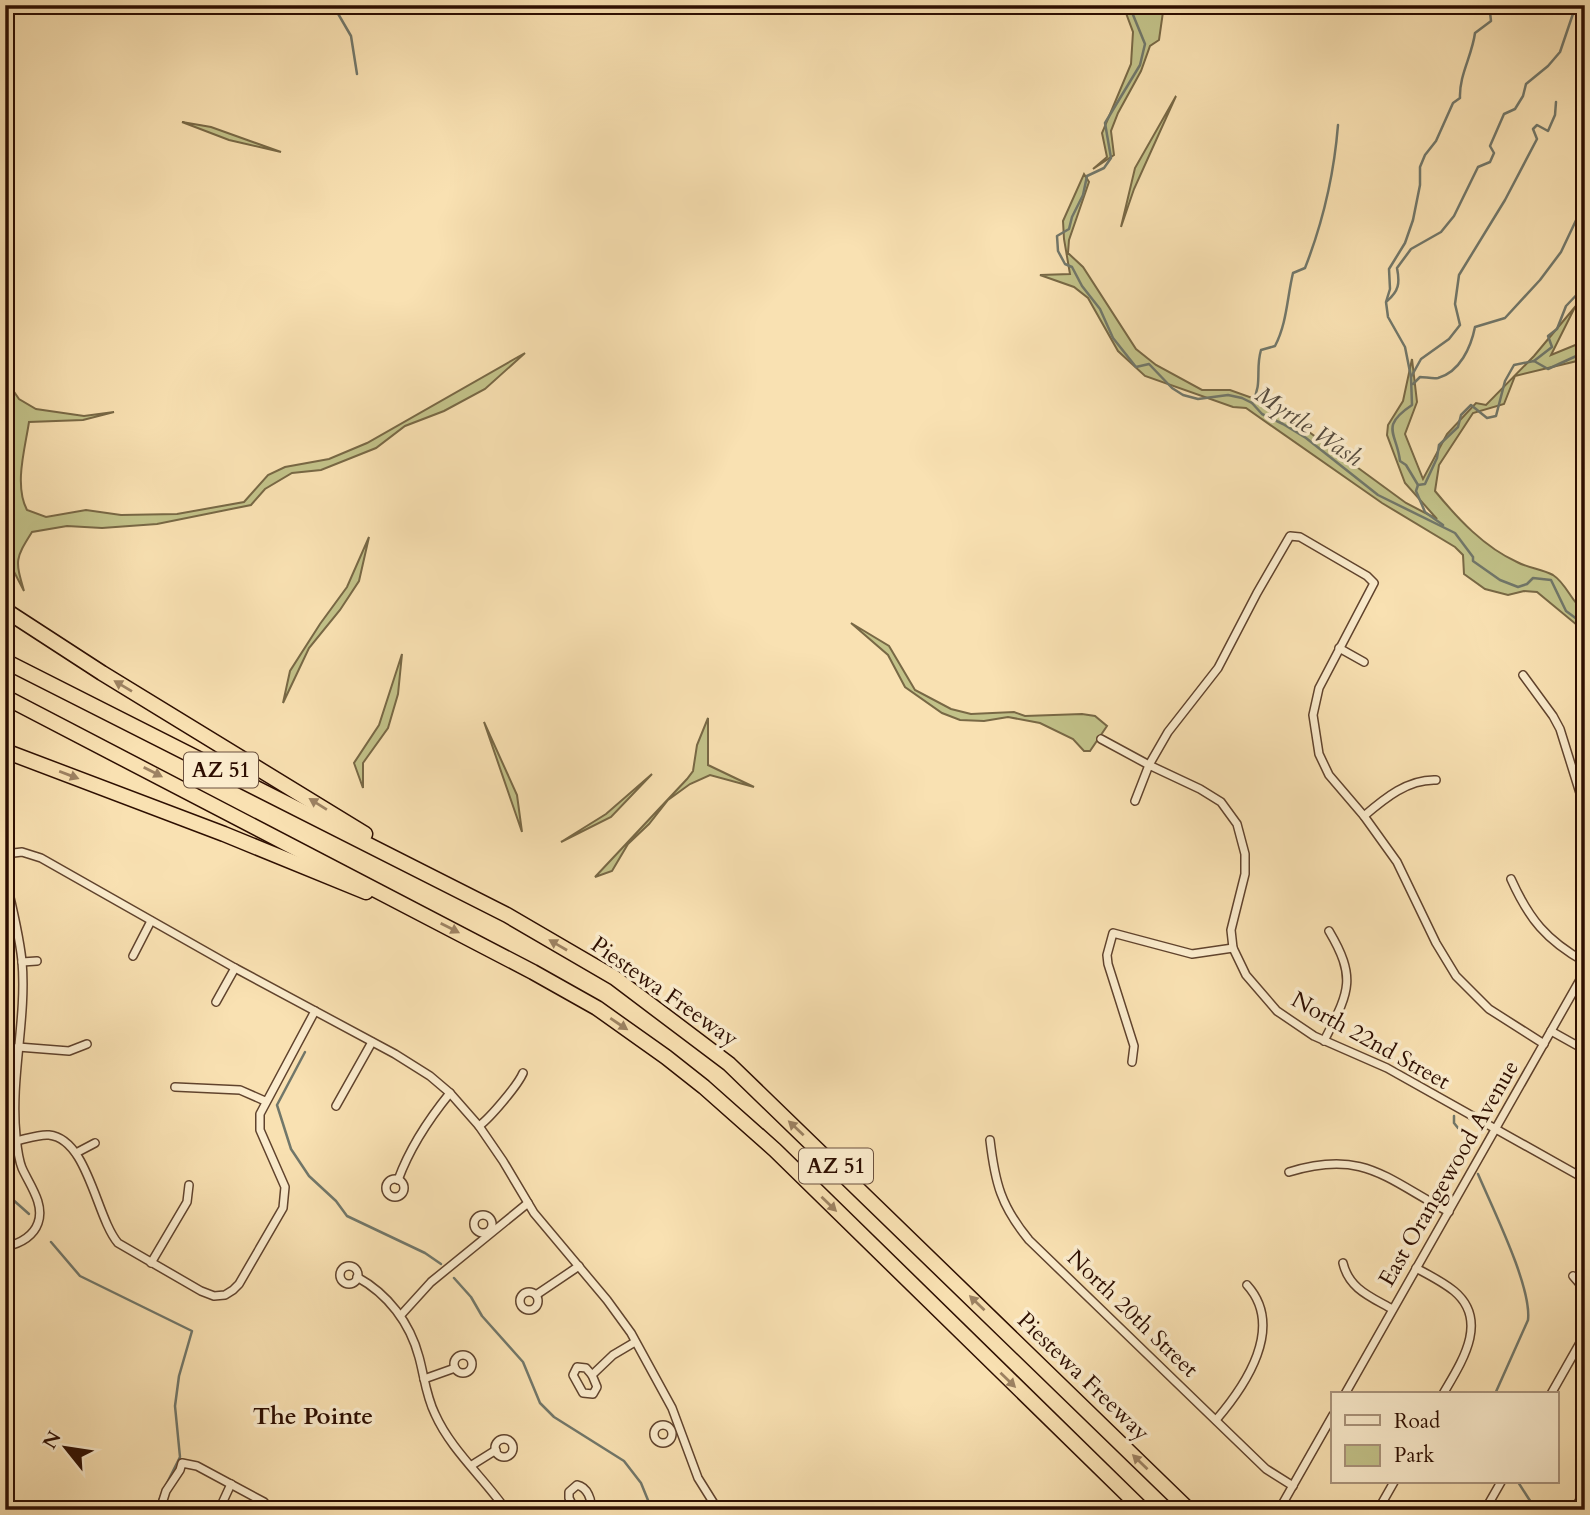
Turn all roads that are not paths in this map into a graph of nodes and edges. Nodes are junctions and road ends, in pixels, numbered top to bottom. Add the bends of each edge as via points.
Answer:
1 (5, 610) edge
2 (1339, 648) junction
3 (5, 661) edge
4 (1364, 662) dead end
5 (1523, 675) dead end
6 (5, 696) edge
7 (1101, 739) dead end
8 (5, 751) edge
9 (1149, 765) junction
10 (1436, 780) dead end
11 (1135, 801) dead end
12 (1585, 809) edge
13 (1364, 816) junction
14 (5, 854) edge
15 (5, 877) edge
16 (1511, 879) dead end
17 (438, 880) junction
18 (426, 915) junction
19 (151, 921) junction
20 (1329, 931) dead end
21 (1233, 948) junction
22 (133, 956) dead end
23 (37, 961) dead end
24 (22, 962) junction
25 (1585, 962) edge
26 (235, 968) junction
27 (1585, 971) edge
28 (216, 1002) dead end
29 (315, 1011) junction
30 (1551, 1031) junction
31 (1324, 1041) junction
32 (372, 1042) junction
33 (88, 1044) dead end
34 (1544, 1044) junction
35 (18, 1047) junction
36 (1585, 1049) edge
37 (1132, 1062) dead end
38 (523, 1073) dead end
39 (175, 1087) dead end
40 (450, 1093) junction
41 (265, 1101) junction
42 (336, 1106) dead end
43 (479, 1126) junction
44 (1495, 1130) junction
45 (990, 1140) dead end
46 (16, 1141) junction
47 (96, 1143) dead end
48 (76, 1153) junction
49 (1289, 1172) dead end
50 (398, 1180) dead end
51 (1585, 1180) edge
52 (189, 1185) dead end
53 (528, 1203) junction
54 (1448, 1212) junction
55 (5, 1247) edge
56 (151, 1263) junction
57 (1343, 1263) dead end
58 (579, 1266) junction
59 (1416, 1268) junction
60 (1573, 1276) dead end
61 (358, 1277) dead end
62 (1247, 1285) dead end
63 (1585, 1290) edge
64 (536, 1295) dead end
65 (1392, 1309) junction
66 (401, 1315) junction
67 (1585, 1334) edge
68 (635, 1342) junction
69 (455, 1368) dead end
70 (592, 1375) dead end
71 (424, 1379) junction
72 (1346, 1392) edge
73 (1444, 1392) edge
74 (1552, 1392) edge
75 (1331, 1419) edge
76 (1216, 1420) junction
77 (496, 1450) dead end
78 (472, 1465) junction
79 (1393, 1484) edge
80 (1500, 1484) edge
81 (231, 1485) junction
82 (1293, 1486) junction
83 (1585, 1491) edge
84 (574, 1507) edge
85 (160, 1510) edge
86 (219, 1510) edge
87 (271, 1510) edge
88 (506, 1510) edge
89 (560, 1510) edge
90 (590, 1510) edge
91 (718, 1510) edge
92 (1143, 1510) edge
93 (1189, 1510) edge
94 (1279, 1510) edge
95 (1378, 1510) edge
96 (1486, 1510) edge
97 (1574, 1510) edge

17 -> 1 highway
2 - 4 street
2 - 9 street via 1374,583 1311,543 1290,536 1218,668 1168,732
2 - 13 street via 1315,700 1315,739 1324,767
3 - 17 highway, Piestewa Freeway / AZ 51
5 - 12 street via 1560,729
6 -> 18 highway, AZ 51
7 - 9 street
8 -> 18 highway
9 - 11 street
9 - 21 street via 1221,803 1237,824 1245,874 1231,930
10 - 13 street via 1408,785
13 - 34 street via 1397,862 1456,976 1500,1018
14 - 19 street via 22,852 41,859
15 - 24 street
16 - 25 street via 1541,930
93 -> 17 highway, Piestewa Freeway / AZ 51 via 729,1064 615,978
18 -> 92 highway, AZ 51 via 597,1008 704,1087 775,1150
19 - 22 street
19 - 26 street
20 - 31 street via 1348,978
21 - 31 street, North 22nd Street via 1246,975 1277,1011
21 - 37 street via 1192,954 1113,933 1108,964 1134,1046
23 - 24 street
24 - 35 street
26 - 28 street
26 - 29 street
27 - 30 street, East Orangewood Avenue
29 - 32 street
29 - 41 street
30 - 34 street, East Orangewood Avenue
30 - 36 street
31 - 44 street, North 22nd Street via 1387,1068
32 - 40 street
32 - 42 street
33 - 35 street via 69,1051
34 - 44 street, East Orangewood Avenue
35 - 46 street
38 - 43 street
39 - 41 street via 240,1090
40 - 43 street
40 - 50 street via 407,1155
41 - 56 street via 260,1130 285,1187 283,1208 239,1284 225,1295 214,1296
43 - 53 street
44 - 51 street, North 22nd Street
44 - 54 street, East Orangewood Avenue
45 - 76 street, North 20th Street via 995,1180 1017,1226
46 - 48 street via 50,1135 68,1143
46 - 55 street via 21,1166 39,1207 38,1223 18,1244
47 - 48 street
48 - 56 street via 114,1238
49 - 54 street via 1321,1164 1355,1165 1379,1172
52 - 56 street via 187,1202
53 - 58 street
53 - 66 street via 441,1275
54 - 59 street, East Orangewood Avenue
57 - 65 street via 1354,1286
58 - 64 street
58 - 68 street
59 - 65 street, East Orangewood Avenue
59 - 73 street via 1454,1290 1470,1315 1471,1342
60 - 63 street
61 - 66 street
62 - 76 street via 1260,1303 1259,1348 1239,1393
65 - 72 street, East Orangewood Avenue
66 - 71 street
67 - 74 street
68 - 70 street
68 - 91 street via 672,1408 675,1430
69 - 71 street
71 - 78 street via 434,1413
75 - 82 street
76 - 82 street, North 20th Street via 1266,1469
77 - 78 street
78 - 88 street
79 - 95 street
80 - 96 street
81 - 85 street via 182,1463
81 - 86 street
81 - 87 street
82 - 94 street
83 - 97 street
84 - 89 street
84 - 90 street via 569,1492 579,1485 591,1501

